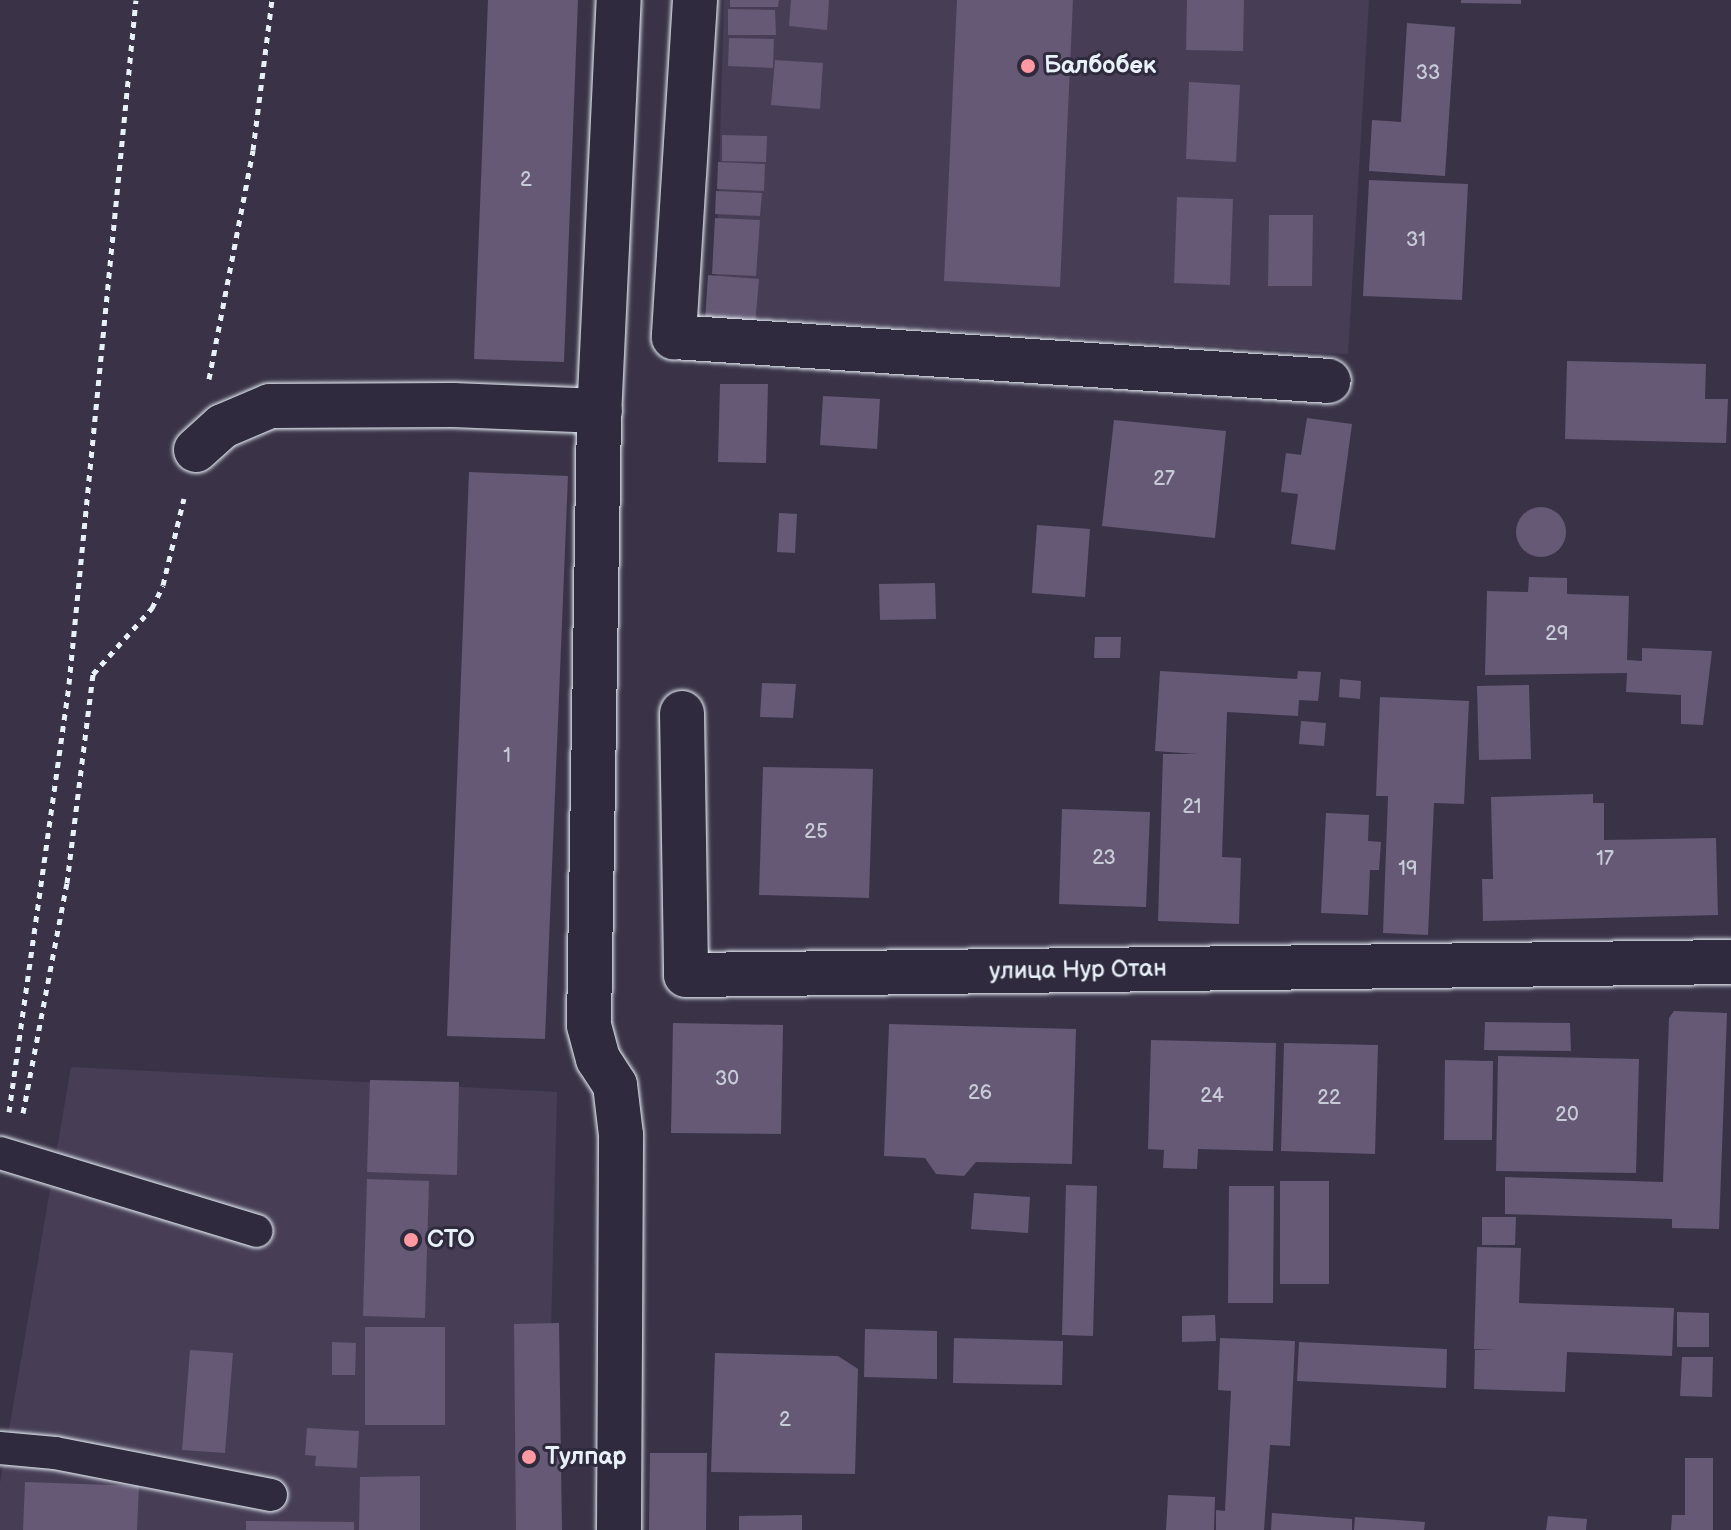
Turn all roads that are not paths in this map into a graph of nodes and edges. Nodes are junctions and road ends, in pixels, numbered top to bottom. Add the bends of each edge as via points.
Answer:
1 (619, 0) edge
2 (695, 0) edge
3 (1329, 381) dead end
4 (600, 411) junction
5 (196, 450) road end
6 (682, 713) dead end
7 (1731, 962) edge
8 (2, 1154) edge
9 (256, 1231) dead end
10 (0, 1448) edge
11 (271, 1495) dead end
12 (619, 1530) edge

1 - 4 street
2 - 3 street via 674,337
4 - 5 street via 270,406 223,426
4 - 12 street via 589,1025 598,1059 615,1085 621,1135
6 - 7 street, улица Нур Отан via 686,975
8 - 9 lane
10 - 11 lane via 55,1453

